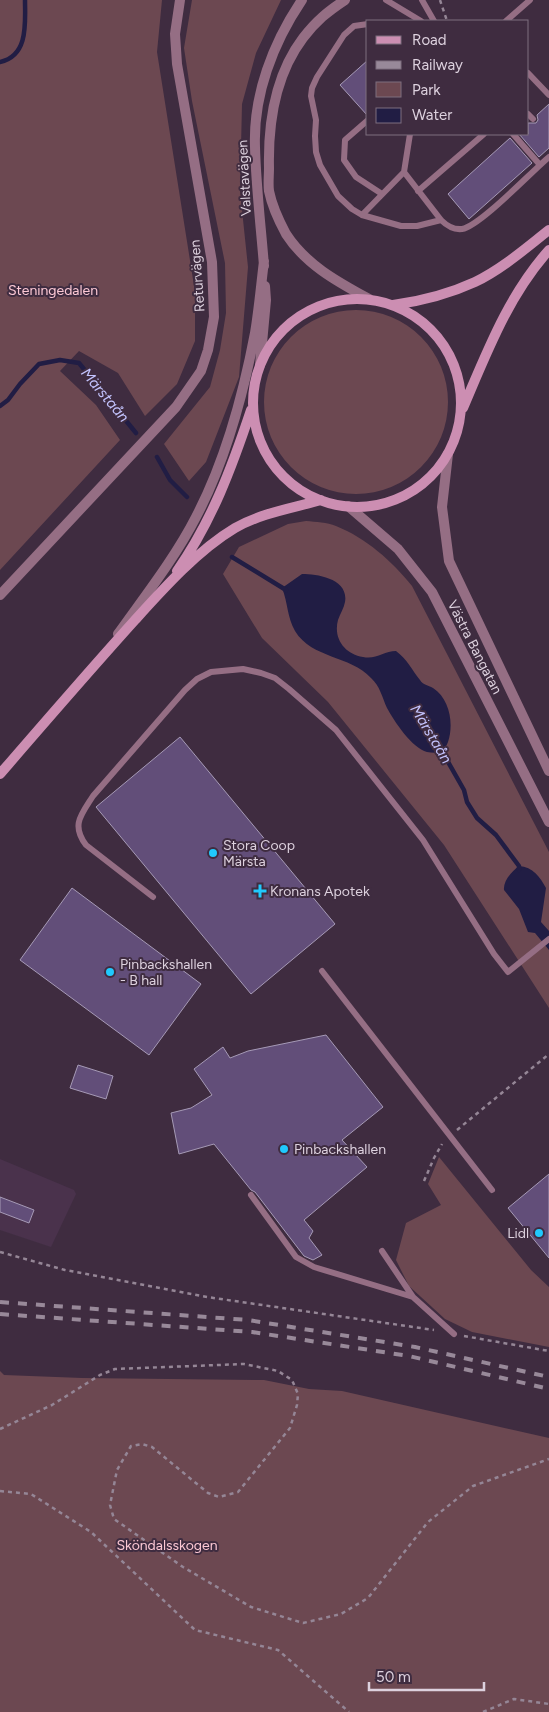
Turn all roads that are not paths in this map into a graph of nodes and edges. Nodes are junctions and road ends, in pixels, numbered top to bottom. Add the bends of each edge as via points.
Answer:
1 (180, 0) edge
2 (302, 0) edge
3 (345, 0) edge
4 (386, 0) edge
5 (422, 0) edge
6 (530, 0) edge
7 (419, 20) edge
8 (433, 20) edge
9 (507, 20) edge
10 (366, 24) edge
11 (529, 74) edge
12 (549, 95) edge
13 (366, 122) edge
14 (410, 135) edge
15 (483, 135) edge
16 (514, 135) edge
17 (549, 157) edge
18 (540, 165) junction
19 (404, 172) junction
20 (418, 191) junction
21 (382, 194) junction
22 (362, 215) junction
23 (441, 220) junction
24 (549, 230) edge
25 (549, 250) edge
26 (264, 261) junction
27 (369, 299) junction
28 (393, 305) junction
29 (260, 365) junction
30 (253, 404) junction
31 (461, 411) junction
32 (448, 454) junction
33 (321, 500) junction
34 (348, 506) junction
35 (166, 586) junction
36 (0, 595) edge
37 (103, 655) junction
38 (549, 771) edge
39 (0, 774) edge
40 (549, 822) edge
41 (153, 897) dead end
42 (549, 939) edge
43 (322, 971) dead end
44 (492, 1190) dead end
45 (250, 1195) dead end
46 (382, 1251) dead end
47 (414, 1297) junction
48 (454, 1334) road end

1 - 36 street, Returvägen via 175,34 177,64 212,262 214,317 208,350 201,371 176,407
2 - 26 street, Valstavägen via 274,49 257,118 254,146
3 - 27 street, Valstavägen via 320,18 302,40 282,77 268,144 269,191 280,222 301,253 337,282
4 - 7 lane
5 - 8 lane
6 - 9 lane
10 - 22 lane via 354,26 344,35 317,77 311,96 320,165 338,196
11 - 12 lane
13 - 21 lane via 345,140 344,160 356,177
14 - 19 lane
15 - 20 lane
16 - 18 lane
17 - 18 lane
18 - 23 lane via 479,221 458,229 448,227
19 - 20 lane
19 - 21 lane
20 - 23 lane
21 - 22 lane
22 - 23 lane via 400,226 418,226
24 - 28 main road via 503,266 477,281 448,294
25 - 31 main road via 504,314
26 - 29 street, Valstavägen via 266,300
26 - 37 street via 255,332 241,394 211,486 182,542
27 - 28 main road
27 - 29 main road via 330,302 295,319 275,340
28 - 31 main road via 425,324 445,346 461,388
29 - 30 main road
30 - 33 main road via 258,435 272,463 294,485
30 - 35 main road via 213,509 195,545
31 - 32 main road via 455,440
32 - 34 main road via 416,489 395,500 372,506
32 - 38 street, Västra Bangatan via 442,507 450,561
33 - 34 main road
33 - 35 main road via 253,519 235,528
34 - 40 street, Västra Bangatan via 398,549 432,592
35 - 37 main road
37 - 39 main road
41 - 42 lane via 86,845 78,831 82,814 93,796 197,679 211,672 243,668 275,678 336,730 423,840 508,972
43 - 44 lane
45 - 47 lane via 296,1257 314,1267
46 - 47 lane
47 - 48 lane

